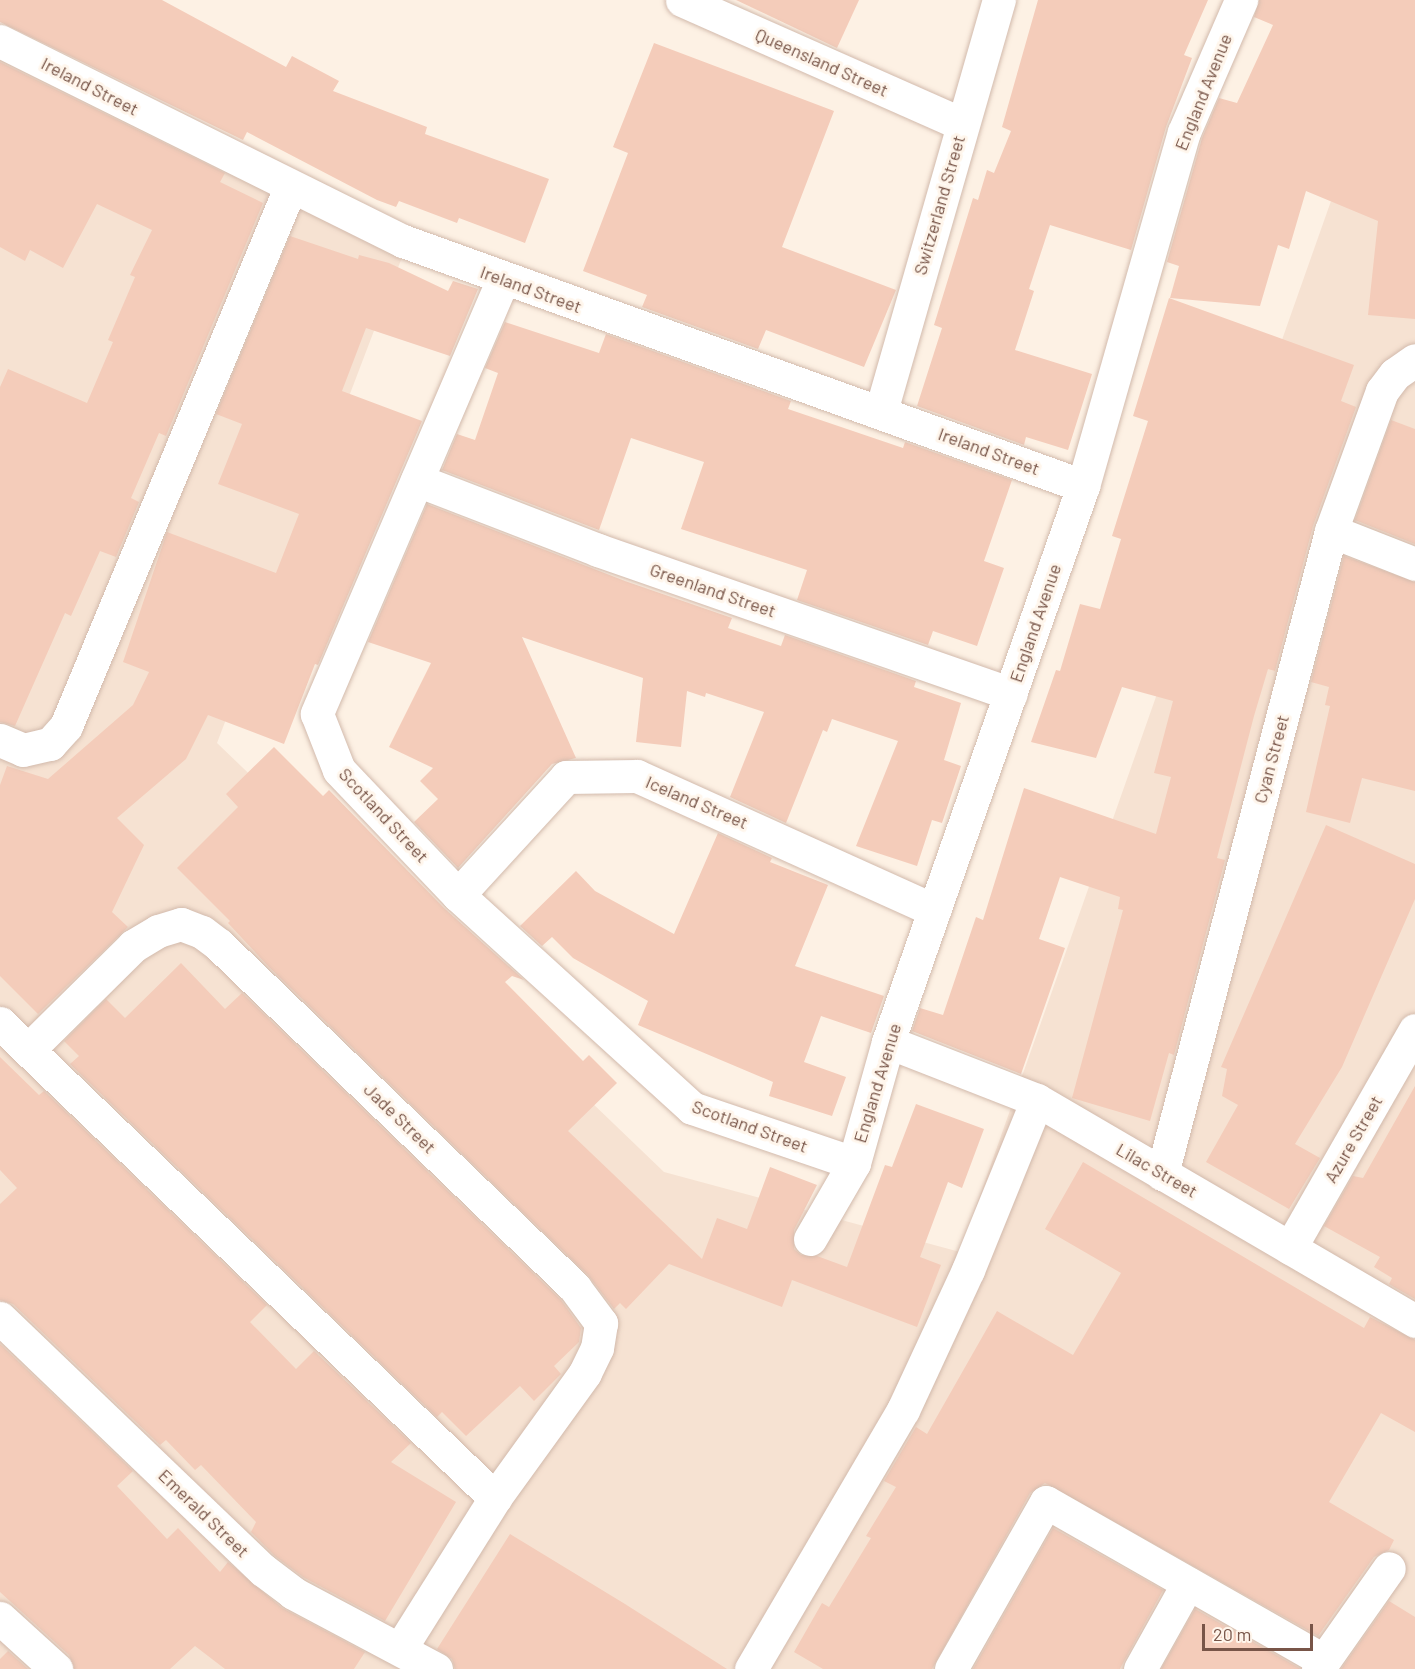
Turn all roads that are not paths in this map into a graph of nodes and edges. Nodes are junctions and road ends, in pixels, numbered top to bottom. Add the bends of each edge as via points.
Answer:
1 (682, 0) edge
2 (999, 0) edge
3 (1241, 0) edge
4 (0, 41) edge
5 (962, 124) junction
6 (290, 188) junction
7 (503, 279) junction
8 (1414, 360) edge
9 (881, 411) junction
10 (417, 480) junction
11 (1083, 486) junction
12 (1331, 531) junction
13 (1415, 564) edge
14 (1011, 694) junction
15 (0, 740) edge
16 (458, 895) junction
17 (934, 910) junction
18 (0, 1023) edge
19 (1415, 1030) edge
20 (888, 1042) junction
21 (28, 1050) junction
22 (1037, 1100) junction
23 (854, 1163) junction
24 (1162, 1174) junction
25 (810, 1239) dead end
26 (1290, 1248) junction
27 (0, 1318) edge
28 (1415, 1321) edge
29 (495, 1498) junction
30 (1389, 1568) dead end
31 (1188, 1583) junction
32 (0, 1618) edge
33 (400, 1649) junction
34 (1321, 1665) edge
35 (56, 1669) edge
36 (436, 1669) edge
37 (751, 1669) edge
38 (951, 1669) edge
39 (1140, 1669) edge

1 - 5 street, Queensland Street
2 - 5 street, Switzerland Street
3 - 11 street, England Avenue via 1184,132
4 - 6 street, Ireland Street
5 - 9 street, Switzerland Street
6 - 7 street, Ireland Street via 404,241
6 - 15 street via 66,726 51,744 23,750
7 - 9 street, Ireland Street
7 - 10 street, Scotland Street
8 - 12 street, Cyan Street via 1395,374 1382,391
9 - 11 street, Ireland Street
10 - 14 street, Greenland Street via 598,550
10 - 16 street, Scotland Street via 318,714 339,770
11 - 14 street, England Avenue
12 - 13 street
12 - 24 street, Cyan Street
14 - 17 street, England Avenue
16 - 17 street, Iceland Street via 566,777 637,776
16 - 23 street, Scotland Street via 692,1108
17 - 20 street, England Avenue
18 - 21 street
19 - 26 street, Azure Street
20 - 22 street, Lilac Street
20 - 23 street, England Avenue
21 - 29 street
21 - 29 street, Jade Street via 133,946 158,931 181,924 202,932 228,953 575,1288 601,1323 597,1348 585,1372
22 - 24 street, Lilac Street
22 - 37 street via 968,1270 903,1410
23 - 25 street, England Avenue
24 - 26 street, Lilac Street
26 - 28 street, Lilac Street
27 - 33 street, Emerald Street via 263,1570 293,1593
29 - 33 street
30 - 34 street
31 - 34 street
31 - 38 street via 1046,1502
31 - 39 street
32 - 35 street
33 - 36 street, Emerald Street

